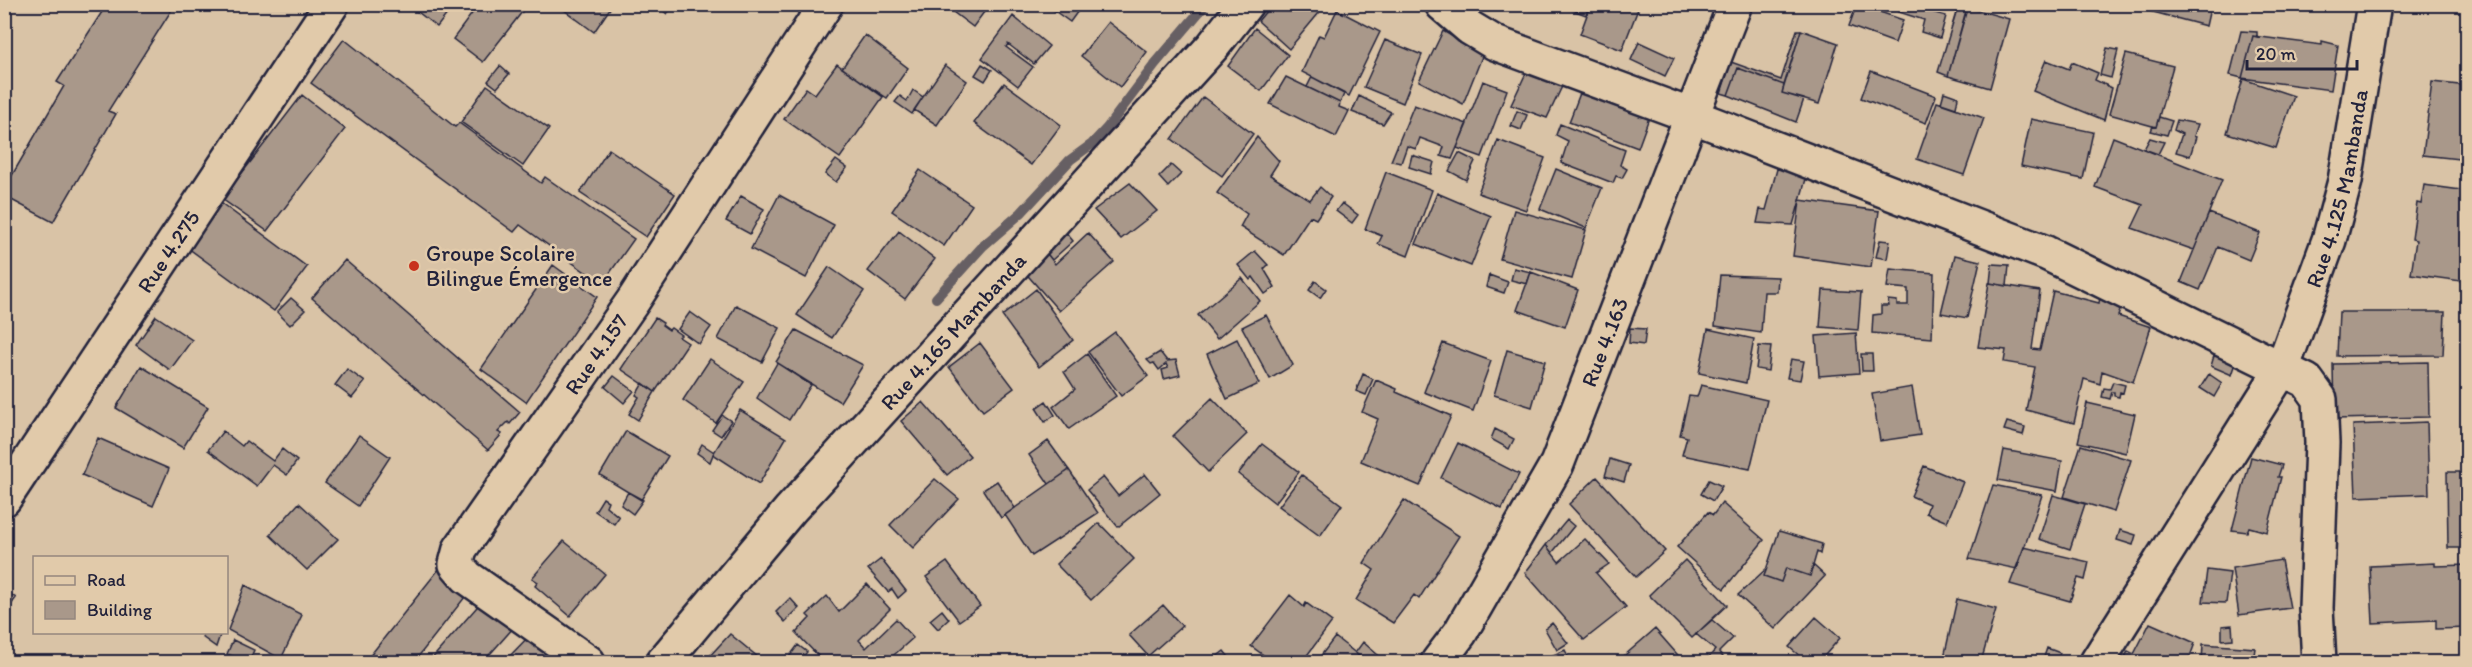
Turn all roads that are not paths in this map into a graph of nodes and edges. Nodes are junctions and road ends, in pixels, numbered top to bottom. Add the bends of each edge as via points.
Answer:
1 (332, 4) edge
2 (826, 4) edge
3 (1246, 4) edge
4 (1442, 4) edge
5 (1735, 4) edge
6 (2374, 4) edge
7 (1692, 116) junction
8 (2282, 369) junction
9 (4, 500) edge
10 (588, 663) edge
11 (663, 663) edge
12 (1438, 663) edge
13 (2097, 663) edge
14 (2319, 663) edge

1 - 9 street, Rue 4.275
2 - 10 street, Rue 4.157 via 633,302 460,549 456,564 467,577
3 - 11 street, Rue 4.165 Mambanda via 1205,54 790,510
4 - 7 street via 1495,44
5 - 7 street, Rue 4.163
6 - 8 street, Rue 4.125 Mambanda via 2345,182 2329,240
7 - 8 street via 2046,253
7 - 12 street, Rue 4.163 via 1557,464 1460,633
8 - 13 street, Rue 4.125 Mambanda
8 - 14 street via 2307,381 2320,399 2316,608

